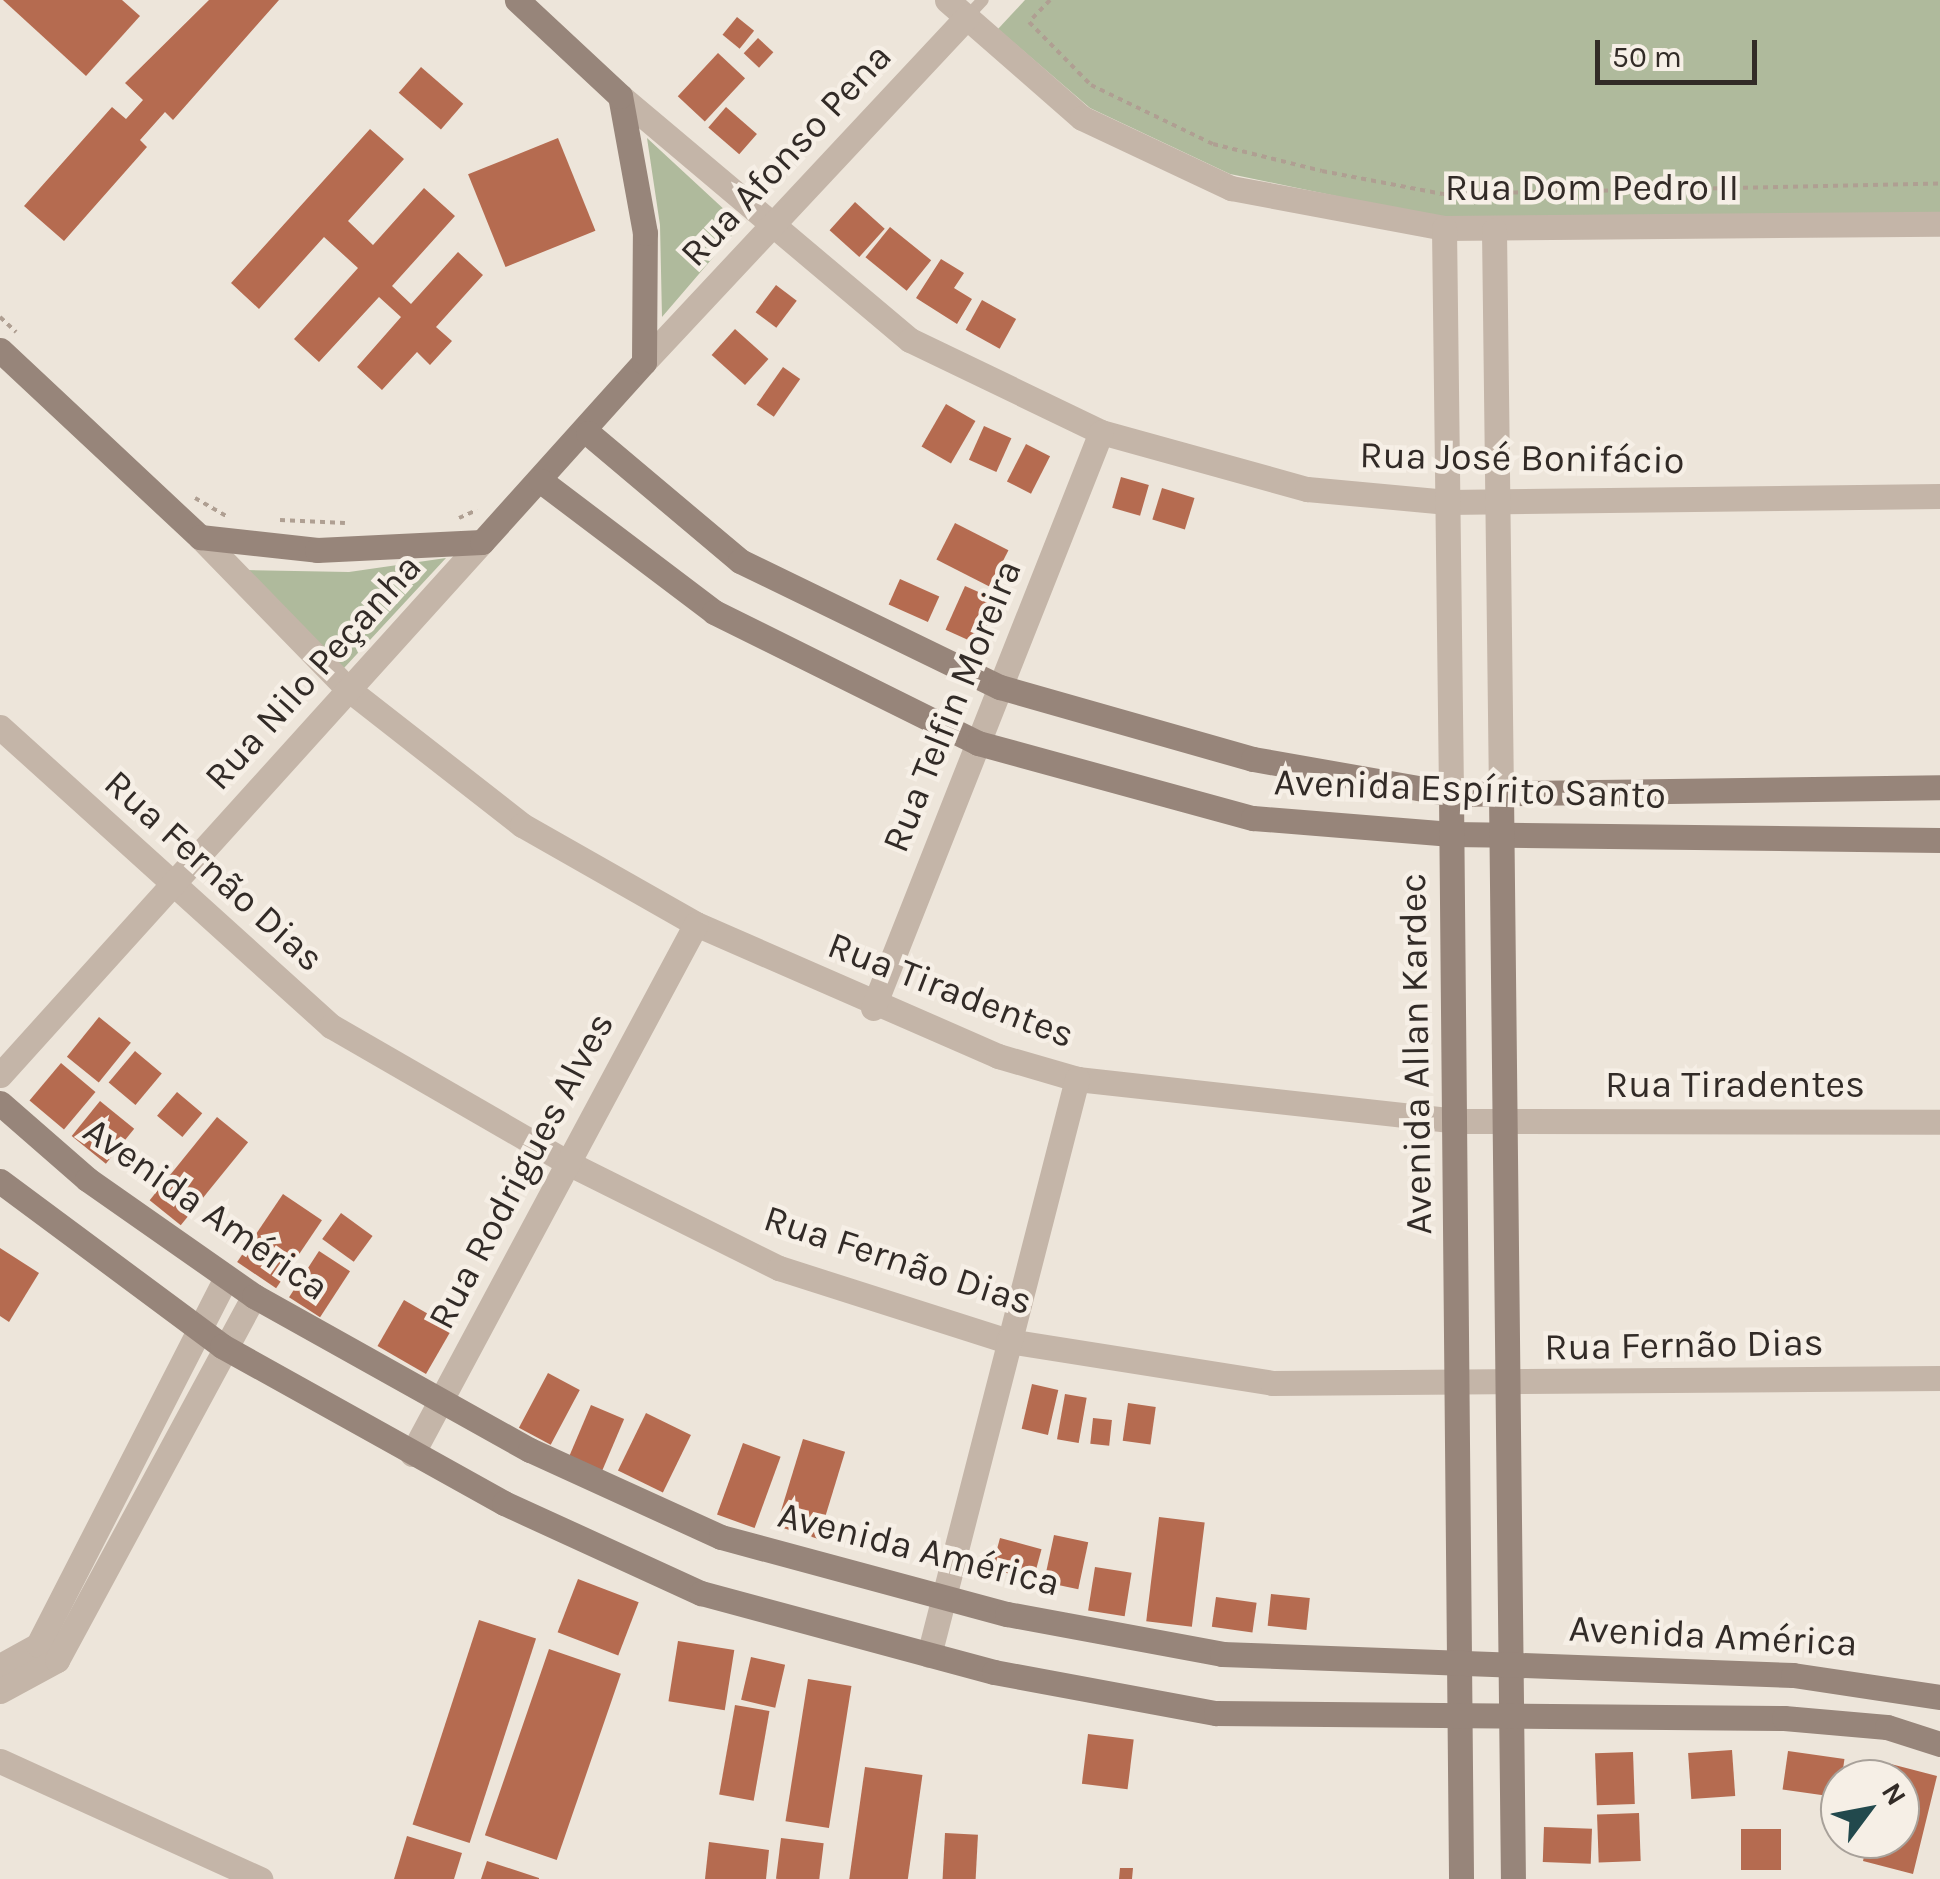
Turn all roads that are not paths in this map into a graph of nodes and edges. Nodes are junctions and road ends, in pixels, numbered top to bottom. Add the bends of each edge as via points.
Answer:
1 (517, 0) edge
2 (947, 0) edge
3 (975, 9) edge
4 (620, 96) junction
5 (1940, 224) edge
6 (768, 226) junction
7 (1444, 228) junction
8 (1494, 230) junction
9 (0, 350) edge
10 (644, 362) junction
11 (1101, 432) junction
12 (588, 433) junction
13 (541, 482) junction
14 (1940, 496) edge
15 (1447, 502) junction
16 (1498, 502) junction
17 (200, 537) junction
18 (482, 542) junction
19 (1000, 687) junction
20 (348, 689) junction
21 (0, 727) edge
22 (978, 743) junction
23 (1940, 787) edge
24 (1501, 793) junction
25 (1450, 794) junction
26 (1451, 834) junction
27 (1501, 834) junction
28 (1940, 840) edge
29 (172, 885) junction
30 (696, 924) junction
31 (873, 1008) junction
32 (0, 1075) edge
33 (1076, 1078) junction
34 (0, 1103) edge
35 (1455, 1121) junction
36 (1504, 1122) junction
37 (1940, 1122) edge
38 (568, 1163) junction
39 (0, 1182) edge
40 (226, 1276) junction
41 (254, 1296) junction
42 (195, 1328) junction
43 (1008, 1341) junction
44 (222, 1346) junction
45 (1940, 1378) edge
46 (1457, 1384) junction
47 (1508, 1385) junction
48 (440, 1402) junction
49 (412, 1454) junction
50 (942, 1597) junction
51 (929, 1654) junction
52 (1460, 1664) junction
53 (1511, 1664) junction
54 (0, 1666) edge
55 (1940, 1682) edge
56 (1904, 1684) junction
57 (0, 1692) edge
58 (1940, 1696) edge
59 (1460, 1718) junction
60 (1512, 1720) junction
61 (1940, 1744) edge
62 (0, 1761) edge
63 (260, 1879) edge
64 (1461, 1879) edge
65 (1513, 1879) edge

1 - 4 main road
2 - 3 street, Rua Dom Pedro II
3 - 6 street, Rua Afonso Pena
3 - 7 street, Rua Dom Pedro II via 1082,118 1231,188
4 - 6 street, Rua José Bonifácio
4 - 10 main road via 644,215
5 - 8 street, Rua Dom Pedro II
6 - 10 street, Rua Afonso Pena
6 - 11 street, Rua José Bonifácio via 910,340
7 - 8 street, Rua Dom Pedro II
7 - 15 street, Avenida Allan Kardec
8 - 16 street
9 - 17 main road
10 - 12 main road
11 - 15 street, Rua José Bonifácio via 1307,489
11 - 19 street, Rua Telfin Moreira
12 - 13 main road
12 - 19 main road, Avenida Espírito Santo via 740,561
13 - 18 main road
13 - 22 main road, Avenida Espírito Santo via 714,612
14 - 16 street, Rua José Bonifácio
15 - 16 street, Rua José Bonifácio
15 - 25 street, Avenida Allan Kardec
16 - 24 street
17 - 18 main road via 317,550
17 - 20 street, Rua Tiradentes
18 - 20 street, Rua Nilo Peçanha
19 - 22 street, Rua Telfin Moreira
19 - 25 main road, Avenida Espírito Santo via 1253,759
20 - 29 street, Rua Nilo Peçanha
20 - 30 street, Rua Tiradentes via 522,825
21 - 29 street, Rua Fernão Dias
22 - 26 main road, Avenida Espírito Santo via 1253,818
22 - 31 street, Rua Telfin Moreira
23 - 24 main road, Avenida Espírito Santo
24 - 25 main road, Avenida Espírito Santo
24 - 27 main road
25 - 26 main road, Avenida Allan Kardec
26 - 27 main road, Avenida Espírito Santo
26 - 35 main road, Avenida Allan Kardec
27 - 28 main road, Avenida Espírito Santo
27 - 36 main road
29 - 32 street, Rua Nilo Peçanha
29 - 38 street, Rua Fernão Dias via 330,1026
30 - 31 street, Rua Tiradentes
30 - 38 street, Rua Rodrigues Alves
31 - 33 street, Rua Tiradentes
33 - 35 street, Rua Tiradentes
33 - 43 street
34 - 40 main road, Avenida América via 87,1179
35 - 36 street, Rua Tiradentes
35 - 46 main road, Avenida Allan Kardec
36 - 37 street, Rua Tiradentes
36 - 47 main road
38 - 43 street, Rua Fernão Dias via 779,1268
38 - 48 street, Rua Rodrigues Alves
39 - 42 main road, Avenida América
40 - 41 main road, Avenida América
40 - 42 street
41 - 44 street
41 - 48 main road, Avenida América
42 - 44 main road, Avenida América
42 - 54 street via 38,1645
43 - 46 street, Rua Fernão Dias via 1272,1384
43 - 50 street
44 - 49 main road, Avenida América
44 - 57 street via 57,1660
45 - 47 street, Rua Fernão Dias
46 - 47 street, Rua Fernão Dias
46 - 52 main road, Avenida Allan Kardec
47 - 53 main road
48 - 49 street, Rua Rodrigues Alves
48 - 50 main road, Avenida América via 720,1537
49 - 51 main road, Avenida América via 701,1593
50 - 51 street
50 - 52 main road, Avenida América via 1222,1654
51 - 59 main road, Avenida América via 1216,1713
52 - 53 main road, Avenida América
52 - 59 main road, Avenida Allan Kardec
53 - 56 main road, Avenida América
53 - 60 main road
55 - 56 street
56 - 58 main road, Avenida América
59 - 60 main road, Avenida América
59 - 64 main road, Avenida Allan Kardec
60 - 61 main road, Avenida América via 1784,1718 1887,1727
60 - 65 main road
62 - 63 street

